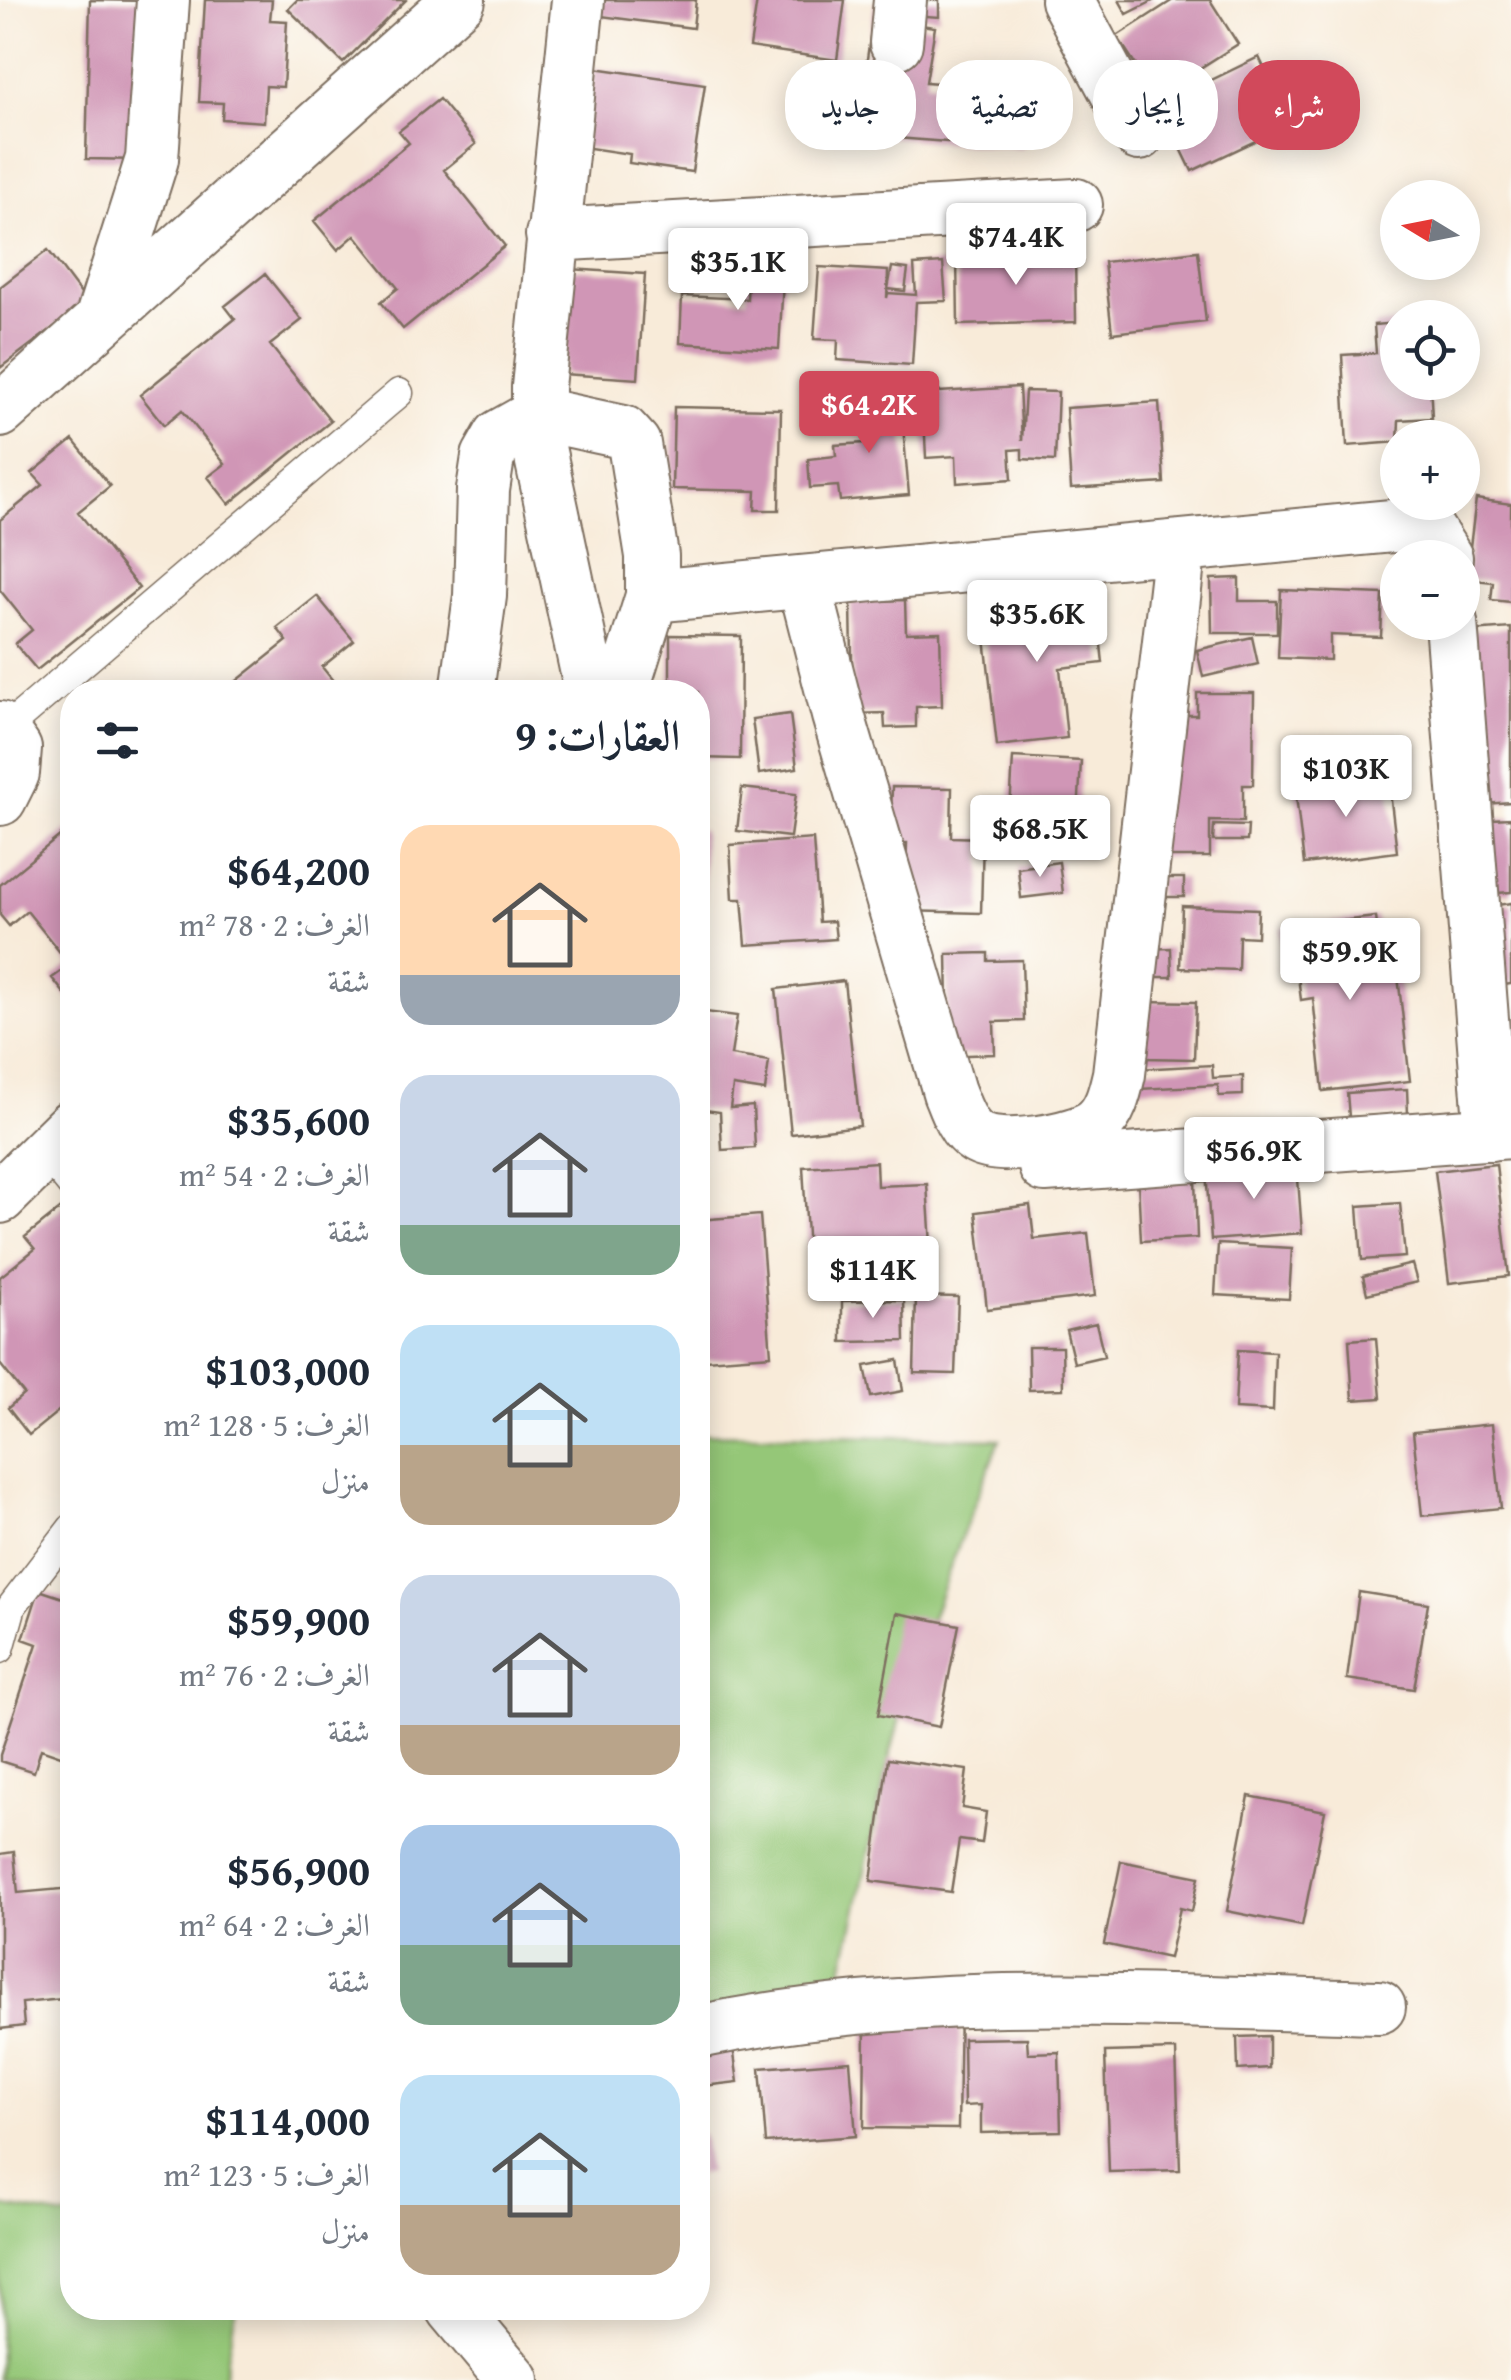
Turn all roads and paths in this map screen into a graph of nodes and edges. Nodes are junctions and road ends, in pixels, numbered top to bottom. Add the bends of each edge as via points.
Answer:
1 (162, 0) edge
2 (459, 0) edge
3 (578, 0) edge
4 (1067, 0) edge
5 (1100, 60) edge
6 (1076, 205) dead end
7 (552, 236) junction
8 (100, 321) junction
9 (399, 392) dead end
10 (0, 411) edge
11 (539, 414) junction
12 (1435, 540) edge
13 (1180, 546) junction
14 (804, 582) junction
15 (652, 596) junction
16 (1453, 640) edge
17 (469, 680) edge
18 (589, 680) edge
19 (626, 680) edge
20 (1, 729) edge
21 (0, 799) edge
22 (1501, 1133) edge
23 (60, 1157) edge
24 (1046, 1166) dead end
25 (0, 1197) edge
26 (60, 1544) edge
27 (0, 1649) edge
28 (1379, 2006) dead end
29 (710, 2030) edge
30 (463, 2320) edge
31 (513, 2380) edge

1 - 8 street via 152,159
2 - 8 street
3 - 7 street
4 - 5 street
6 - 7 street
7 - 11 street
8 - 10 street
9 - 20 lane
11 - 15 street via 623,432 634,444
11 - 17 street via 500,436 488,457
11 - 18 street via 538,443
12 - 13 street via 1427,528 1392,526
13 - 14 street
13 - 14 street via 1112,1102 1098,1122 1076,1135 997,1146 974,1138 948,1092
14 - 15 street
15 - 19 street
16 - 22 street
20 - 21 street via 15,749 13,774
22 - 24 street
23 - 25 street
26 - 27 lane via 12,1606
28 - 29 street via 962,1998
30 - 31 street

